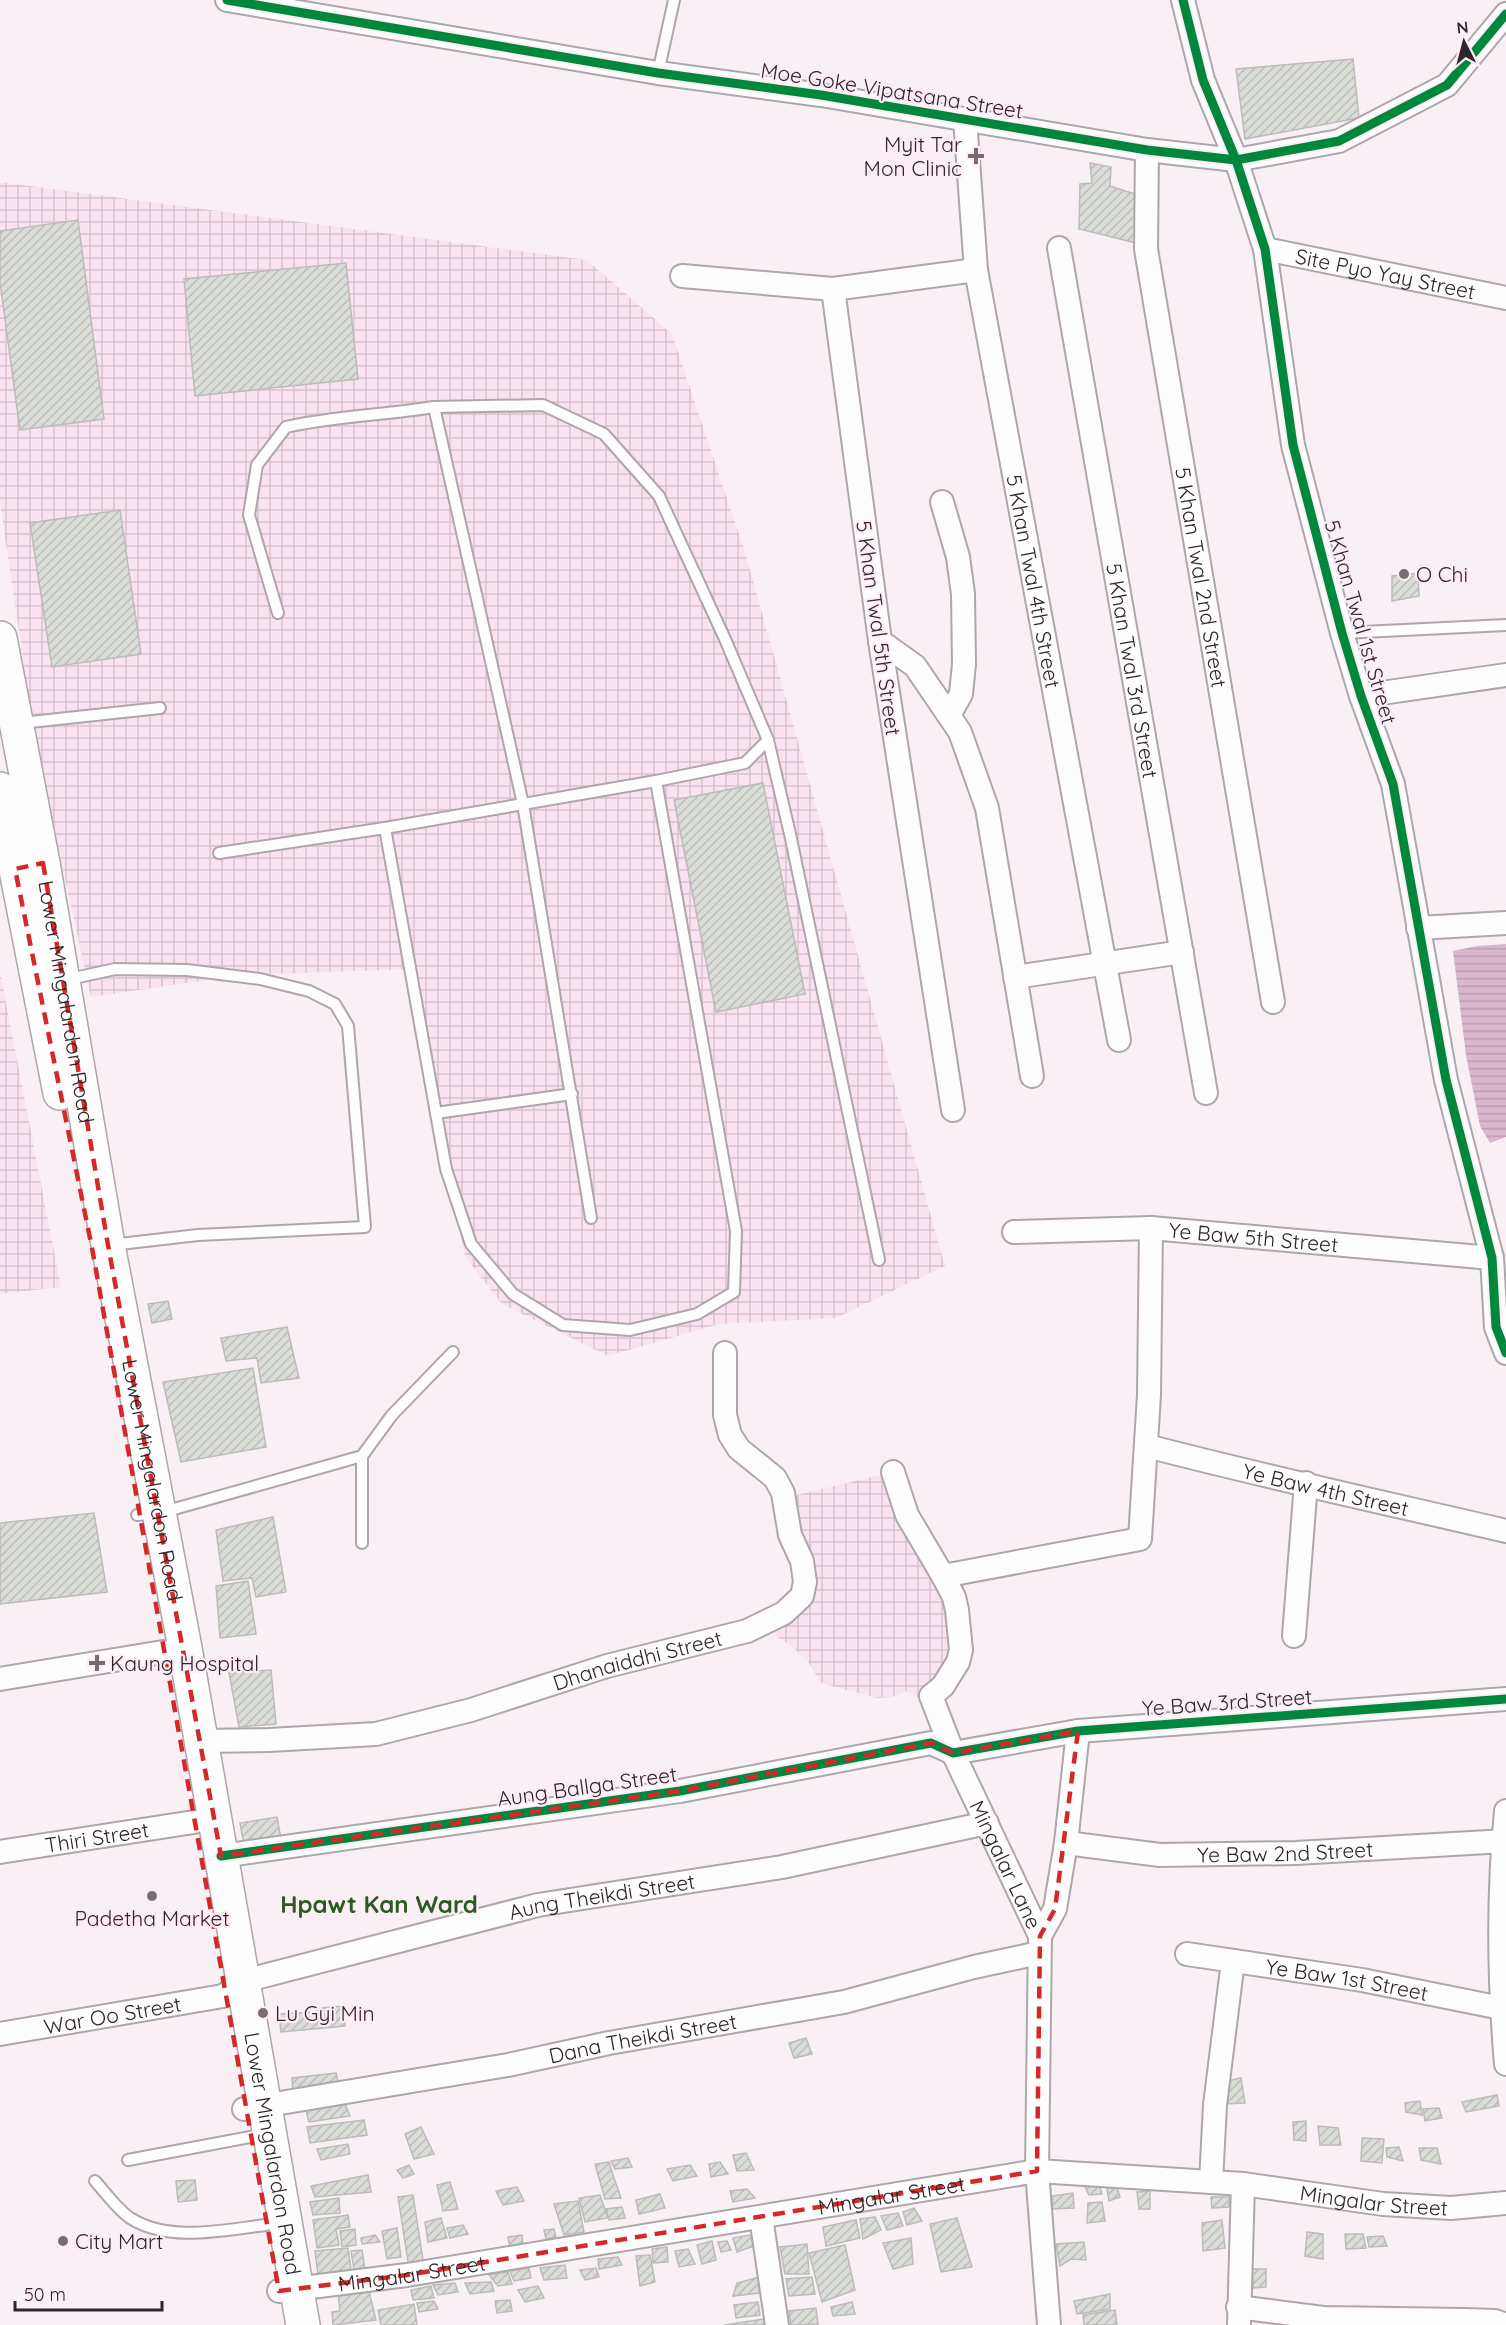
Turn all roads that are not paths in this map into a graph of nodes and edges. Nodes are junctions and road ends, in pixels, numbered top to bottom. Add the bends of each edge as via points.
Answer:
1 (227, 0) edge
2 (674, 0) edge
3 (1183, 0) edge
4 (1506, 14) edge
5 (658, 73) junction
6 (965, 119) junction
7 (1147, 150) junction
8 (1236, 160) junction
9 (1059, 248) dead end
10 (1264, 249) junction
11 (976, 270) junction
12 (682, 276) dead end
13 (833, 289) junction
14 (1506, 298) edge
15 (434, 406) junction
16 (942, 501) dead end
17 (278, 613) dead end
18 (1506, 625) edge
19 (1341, 633) junction
20 (0, 638) edge
21 (880, 641) junction
22 (1506, 675) edge
23 (1361, 696) junction
24 (160, 708) dead end
25 (949, 716) junction
26 (11, 724) junction
27 (768, 740) junction
28 (656, 781) junction
29 (0, 789) edge
30 (523, 804) junction
31 (385, 828) junction
32 (219, 853) dead end
33 (20, 868) edge
34 (1506, 923) edge
35 (1418, 928) junction
36 (1182, 952) junction
37 (1106, 964) junction
38 (1015, 977) junction
39 (51, 982) junction
40 (1273, 1002) dead end
41 (1119, 1040) dead end
42 (1032, 1076) dead end
43 (1206, 1093) dead end
44 (572, 1094) junction
45 (953, 1110) dead end
46 (436, 1113) junction
47 (591, 1218) dead end
48 (1151, 1228) junction
49 (1014, 1232) dead end
50 (108, 1245) junction
51 (1492, 1258) junction
52 (879, 1260) dead end
53 (453, 1352) dead end
54 (725, 1353) dead end
55 (1506, 1353) edge
56 (1147, 1446) junction
57 (362, 1456) junction
58 (893, 1472) dead end
59 (1306, 1484) junction
60 (148, 1514) junction
61 (1506, 1531) edge
62 (362, 1543) dead end
63 (943, 1576) junction
64 (1294, 1636) dead end
65 (163, 1652) junction
66 (0, 1679) edge
67 (1506, 1699) edge
68 (1078, 1731) junction
69 (201, 1741) junction
70 (953, 1753) junction
71 (1506, 1811) edge
72 (194, 1822) junction
73 (987, 1823) junction
74 (1505, 1841) edge
75 (1066, 1843) junction
76 (0, 1852) edge
77 (221, 1856) junction
78 (1039, 1944) junction
79 (1187, 1954) dead end
80 (1233, 1961) junction
81 (234, 1988) junction
82 (1504, 2008) edge
83 (0, 2034) edge
84 (1506, 2064) edge
85 (257, 2121) junction
86 (128, 2160) dead end
87 (1037, 2171) junction
88 (95, 2181) dead end
89 (1211, 2182) junction
90 (1243, 2184) junction
91 (1506, 2203) edge
92 (761, 2217) junction
93 (275, 2224) junction
94 (287, 2290) junction
95 (1239, 2316) edge
96 (285, 2325) edge
97 (303, 2325) edge
98 (777, 2325) edge
99 (1049, 2325) edge
100 (1506, 2325) edge

1 - 5 street, Moe Goke Vipatsana Street
2 - 5 lane
3 - 8 street, 5 Khan Twal 1st Street via 1203,80
4 - 8 street, Moe Goke Vipatsana Street via 1447,85 1339,141
5 - 6 street, Moe Goke Vipatsana Street
6 - 7 street, Moe Goke Vipatsana Street
6 - 11 street, 5 Khan Twal 4th Street
7 - 8 street, Moe Goke Vipatsana Street
7 - 40 street, 5 Khan Twal 2nd Street via 1146,249
8 - 10 street, 5 Khan Twal 1st Street
9 - 36 street, 5 Khan Twal 3rd Street
10 - 14 street, Site Pyo Yay Street
10 - 19 street, 5 Khan Twal 1st Street via 1293,445
11 - 13 street
11 - 37 street, 5 Khan Twal 4th Street
12 - 13 street
13 - 21 street, 5 Khan Twal 5th Street
15 - 17 lane via 286,427 257,465 249,515
15 - 27 lane via 543,405 604,434 659,496
15 - 30 lane
16 - 25 street via 958,557 963,594 961,694
18 - 19 lane
19 - 23 street, 5 Khan Twal 1st Street
20 - 26 main road, Lower Mingalardon Road
21 - 25 street via 915,666
21 - 45 street, 5 Khan Twal 5th Street
22 - 23 street
23 - 35 street, 5 Khan Twal 1st Street via 1393,784
24 - 26 lane
25 - 38 street via 960,732 987,808
26 - 33 main road, Lower Mingalardon Road
27 - 28 lane via 745,764
27 - 52 lane
28 - 30 lane
28 - 46 lane via 736,1231 734,1292 697,1314 630,1330 563,1325 513,1294 471,1244 446,1169
29 - 33 main road, Lower Mingalardon Road
30 - 31 lane
30 - 44 lane
31 - 32 lane
31 - 46 lane
33 - 39 main road, Lower Mingalardon Road
34 - 35 street
35 - 51 street, 5 Khan Twal 1st Street via 1446,1080
36 - 37 street
36 - 43 street, 5 Khan Twal 3rd Street
37 - 38 street
37 - 41 street, 5 Khan Twal 4th Street
38 - 42 street
39 - 50 main road, Lower Mingalardon Road
39 - 50 lane via 115,969 188,970 260,979 309,991 335,1004 348,1026 365,1227 198,1235
39 - 60 main road, Lower Mingalardon Road via 92,1248
44 - 46 lane
44 - 47 lane
48 - 49 street, Ye Baw 5th Street
48 - 51 street, Ye Baw 5th Street
48 - 56 street
50 - 60 main road, Lower Mingalardon Road
51 - 55 street, 5 Khan Twal 1st Street via 1496,1327
53 - 57 lane via 392,1415
54 - 69 street, Dhanaiddhi Street via 725,1415 730,1435 739,1449 775,1478 783,1492 790,1536 802,1562 802,1596 784,1613 747,1631 607,1666 471,1710 376,1734
56 - 59 street, Ye Baw 4th Street
56 - 63 street via 1140,1539
57 - 60 lane
57 - 62 lane
58 - 63 street, Mingalar Lane via 907,1515
59 - 61 street, Ye Baw 4th Street
59 - 64 street
60 - 65 main road, Lower Mingalardon Road
60 - 69 main road, Lower Mingalardon Road
63 - 70 street, Mingalar Lane via 954,1597 962,1650 943,1686 931,1696
65 - 66 street
65 - 72 main road, Lower Mingalardon Road
67 - 68 street, Ye Baw 3rd Street
68 - 70 street, Ye Baw 3rd Street
68 - 75 street
69 - 77 main road, Lower Mingalardon Road
70 - 73 street, Mingalar Lane
70 - 77 street, Aung Ballga Street via 931,1743 680,1791
71 - 74 street
72 - 76 street, Thiri Street
72 - 81 main road, Lower Mingalardon Road
73 - 78 street, Mingalar Lane
73 - 81 street, Aung Theikdi Street via 782,1867 538,1905
74 - 75 street, Ye Baw 2nd Street via 1296,1853 1160,1855
74 - 82 street
75 - 78 street via 1055,1909
77 - 81 main road, Lower Mingalardon Road
78 - 85 street, Dana Theikdi Street via 974,1967 844,2002 609,2043
78 - 87 street, Mingalar Lane
79 - 80 street, Ye Baw 1st Street
80 - 82 street, Ye Baw 1st Street via 1362,1980
80 - 89 street via 1215,2105
81 - 83 street, War Oo Street
81 - 85 main road, Lower Mingalardon Road
82 - 84 street
85 - 86 lane
85 - 93 main road, Lower Mingalardon Road
87 - 89 street, Mingalar Street
87 - 92 street, Mingalar Street
87 - 99 street, Mingalar Lane
88 - 93 lane via 129,2217 158,2230 192,2233
89 - 90 street, Mingalar Street
90 - 91 street, Mingalar Street via 1383,2204 1451,2208
90 - 95 street
92 - 94 street, Mingalar Street via 407,2275
92 - 98 street
93 - 94 main road, Lower Mingalardon Road
94 - 96 main road, Lower Mingalardon Road
94 - 97 main road, Lower Mingalardon Road
95 - 100 street via 1495,2321

